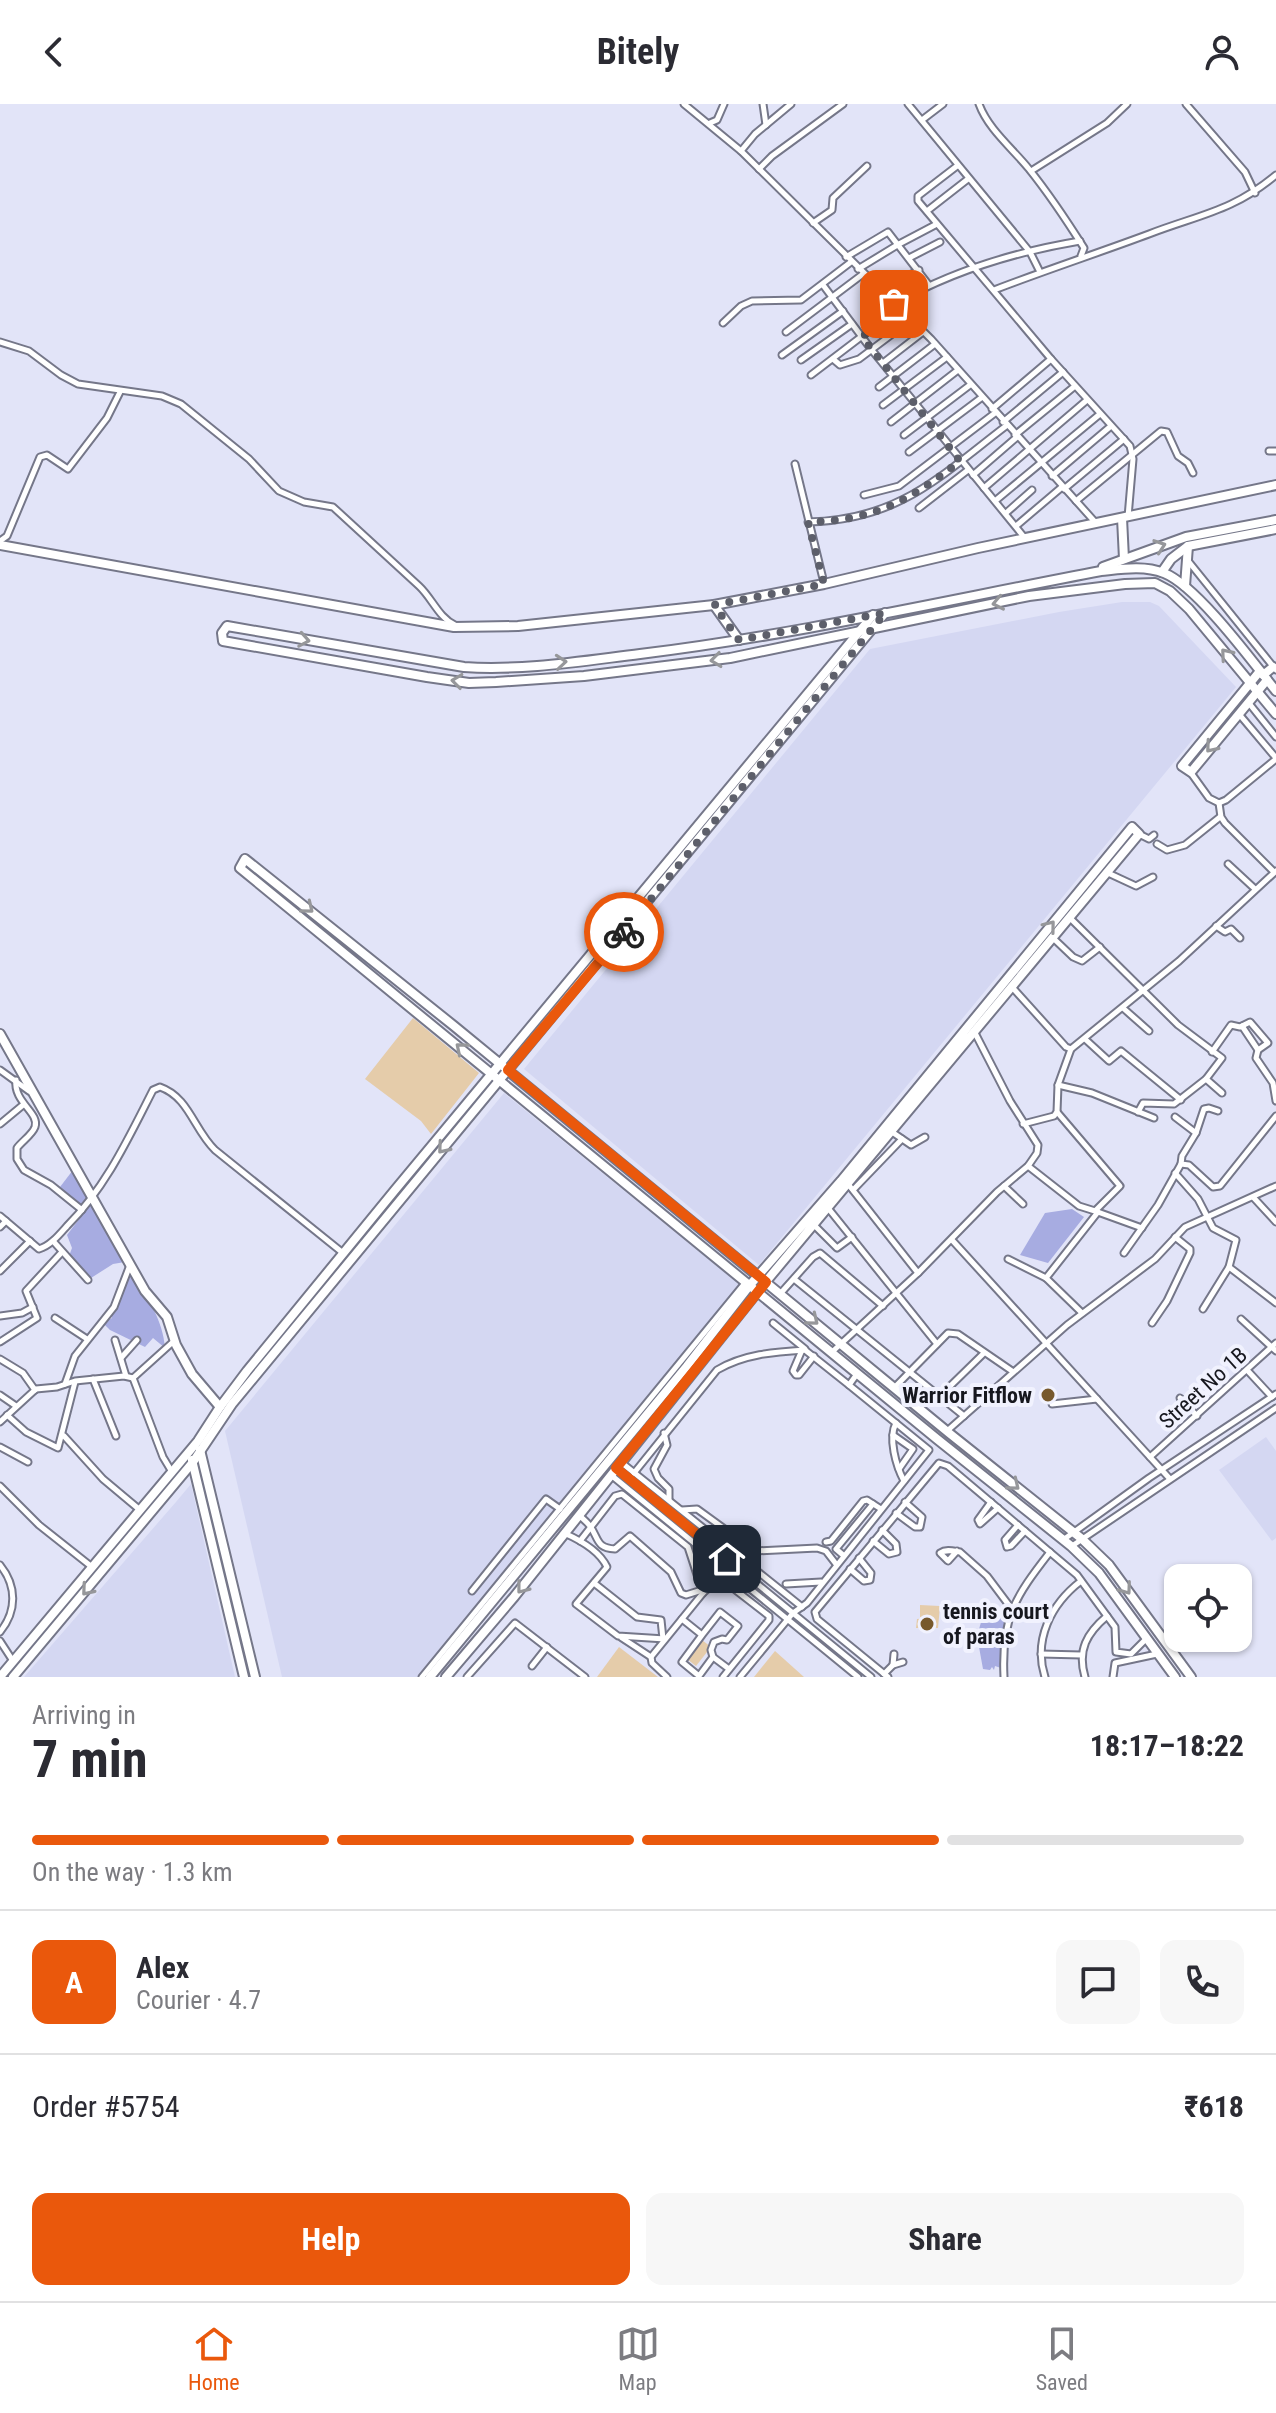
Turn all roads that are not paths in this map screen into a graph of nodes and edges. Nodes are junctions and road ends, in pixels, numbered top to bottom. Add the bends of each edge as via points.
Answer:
1 (684, 104) edge
2 (724, 104) edge
3 (763, 104) edge
4 (791, 104) edge
5 (843, 104) edge
6 (908, 104) edge
7 (943, 104) edge
8 (979, 104) edge
9 (1127, 104) edge
10 (1186, 104) edge
11 (922, 120) junction
12 (710, 123) junction
13 (766, 125) junction
14 (741, 151) junction
15 (867, 166) dead end
16 (957, 166) junction
17 (759, 169) junction
18 (1031, 171) junction
19 (1276, 175) edge
20 (968, 179) junction
21 (1255, 193) junction
22 (927, 211) junction
23 (813, 223) junction
24 (937, 224) junction
25 (1080, 241) junction
26 (940, 242) dead end
27 (899, 244) junction
28 (1030, 252) junction
29 (1080, 257) junction
30 (909, 258) junction
31 (849, 259) junction
32 (973, 265) junction
33 (919, 270) junction
34 (861, 272) junction
35 (1040, 272) junction
36 (928, 284) junction
37 (823, 285) junction
38 (994, 290) junction
39 (881, 291) junction
40 (833, 297) junction
41 (897, 306) junction
42 (843, 311) junction
43 (911, 320) junction
44 (723, 323) dead end
45 (852, 324) junction
46 (786, 332) dead end
47 (923, 332) junction
48 (862, 337) junction
49 (0, 342) edge
50 (935, 344) junction
51 (871, 349) junction
52 (782, 355) dead end
53 (947, 357) junction
54 (833, 359) junction
55 (1051, 359) junction
56 (801, 360) dead end
57 (883, 363) junction
58 (958, 370) junction
59 (1063, 372) junction
60 (811, 375) dead end
61 (894, 375) junction
62 (970, 385) junction
63 (1075, 386) junction
64 (879, 387) dead end
65 (904, 389) junction
66 (120, 392) junction
67 (981, 398) junction
68 (1087, 400) junction
69 (916, 403) junction
70 (883, 405) dead end
71 (993, 411) junction
72 (1100, 414) junction
73 (927, 417) junction
74 (891, 422) dead end
75 (1005, 424) junction
76 (1111, 426) junction
77 (938, 431) junction
78 (904, 435) dead end
79 (1016, 436) junction
80 (1124, 439) junction
81 (950, 447) junction
82 (1028, 450) junction
83 (909, 452) dead end
84 (1132, 454) junction
85 (960, 461) junction
86 (1039, 462) junction
87 (795, 464) dead end
88 (968, 470) junction
89 (1193, 473) dead end
90 (973, 475) junction
91 (1052, 476) junction
92 (1276, 485) edge
93 (984, 488) junction
94 (1063, 488) junction
95 (1032, 490) dead end
96 (864, 495) dead end
97 (995, 501) junction
98 (1076, 501) junction
99 (919, 508) dead end
100 (1006, 513) junction
101 (1124, 520) junction
102 (1276, 520) edge
103 (808, 522) junction
104 (1095, 523) junction
105 (1016, 526) junction
106 (1276, 529) edge
107 (1024, 538) junction
108 (0, 543) edge
109 (1188, 546) junction
110 (1186, 557) junction
111 (1124, 559) junction
112 (1162, 572) junction
113 (1087, 573) junction
114 (824, 584) junction
115 (1185, 586) junction
116 (716, 609) junction
117 (885, 613) junction
118 (873, 615) junction
119 (463, 628) junction
120 (872, 629) junction
121 (858, 632) junction
122 (739, 640) junction
123 (1274, 669) edge
124 (1263, 675) junction
125 (1250, 683) junction
126 (1257, 691) junction
127 (1276, 691) edge
128 (1248, 702) junction
129 (1238, 714) junction
130 (1276, 714) edge
131 (1276, 737) edge
132 (1276, 758) edge
133 (1191, 772) junction
134 (1219, 803) junction
135 (1221, 817) junction
136 (1139, 834) junction
137 (1154, 835) dead end
138 (1157, 844) dead end
139 (1228, 864) dead end
140 (1275, 871) edge
141 (1108, 873) junction
142 (1153, 877) dead end
143 (1268, 877) junction
144 (1276, 885) edge
145 (1255, 889) junction
146 (1070, 918) junction
147 (1216, 926) junction
148 (1053, 938) junction
149 (1240, 938) dead end
150 (1100, 947) junction
151 (1010, 984) junction
152 (1143, 988) junction
153 (1123, 1008) junction
154 (1242, 1026) junction
155 (1149, 1031) dead end
156 (975, 1033) junction
157 (0, 1034) edge
158 (1085, 1039) junction
159 (1071, 1049) junction
160 (1258, 1050) junction
161 (1212, 1052) junction
162 (505, 1068) junction
163 (0, 1070) edge
164 (496, 1077) junction
165 (1274, 1078) edge
166 (1206, 1079) junction
167 (16, 1080) junction
168 (1058, 1085) junction
169 (1222, 1093) dead end
170 (36, 1097) junction
171 (1181, 1100) junction
172 (1276, 1101) edge
173 (23, 1105) junction
174 (1218, 1111) dead end
175 (1057, 1112) junction
176 (1138, 1112) junction
177 (1276, 1116) edge
178 (1175, 1117) dead end
179 (1154, 1118) dead end
180 (0, 1124) edge
181 (1023, 1124) junction
182 (892, 1132) junction
183 (1196, 1133) junction
184 (925, 1137) dead end
185 (902, 1139) junction
186 (1181, 1164) junction
187 (1028, 1166) junction
188 (1175, 1173) junction
189 (1004, 1186) junction
190 (1276, 1186) edge
191 (851, 1187) junction
192 (93, 1197) junction
193 (1253, 1197) junction
194 (1023, 1204) dead end
195 (828, 1208) junction
196 (82, 1210) junction
197 (1097, 1212) junction
198 (3, 1218) edge
199 (1207, 1218) junction
200 (1276, 1222) edge
201 (814, 1225) junction
202 (0, 1227) edge
203 (1142, 1228) junction
204 (852, 1237) junction
205 (1175, 1237) junction
206 (952, 1240) junction
207 (30, 1241) junction
208 (53, 1241) junction
209 (62, 1252) junction
210 (1124, 1253) dead end
211 (344, 1254) junction
212 (1008, 1259) dead end
213 (130, 1265) junction
214 (1229, 1267) junction
215 (0, 1271) edge
216 (918, 1273) junction
217 (1046, 1278) junction
218 (762, 1279) junction
219 (794, 1279) junction
220 (88, 1280) dead end
221 (751, 1286) junction
222 (898, 1293) junction
223 (780, 1294) junction
224 (1276, 1303) edge
225 (883, 1306) junction
226 (33, 1307) junction
227 (1203, 1309) dead end
228 (781, 1311) junction
229 (1082, 1313) junction
230 (0, 1316) edge
231 (55, 1318) dead end
232 (1241, 1319) dead end
233 (1152, 1323) dead end
234 (857, 1330) junction
235 (87, 1339) junction
236 (115, 1340) dead end
237 (137, 1340) dead end
238 (175, 1340) junction
239 (0, 1342) edge
240 (1047, 1342) junction
241 (841, 1344) junction
242 (937, 1344) junction
243 (1275, 1347) edge
244 (804, 1350) junction
245 (832, 1352) junction
246 (983, 1354) junction
247 (814, 1356) junction
248 (120, 1358) junction
249 (1, 1362) edge
250 (1247, 1370) junction
251 (855, 1371) junction
252 (1012, 1371) junction
253 (909, 1373) junction
254 (126, 1376) junction
255 (133, 1378) junction
256 (93, 1379) junction
257 (75, 1381) junction
258 (846, 1383) junction
259 (64, 1385) junction
260 (894, 1388) junction
261 (35, 1390) junction
262 (0, 1395) edge
263 (1274, 1395) edge
264 (939, 1397) junction
265 (1180, 1398) dead end
266 (1098, 1399) junction
267 (1052, 1404) dead end
268 (16, 1406) junction
269 (220, 1407) junction
270 (1276, 1408) edge
271 (7, 1415) junction
272 (964, 1416) junction
273 (1197, 1416) junction
274 (0, 1422) edge
275 (896, 1423) junction
276 (947, 1431) junction
277 (664, 1433) junction
278 (893, 1435) junction
279 (63, 1436) junction
280 (116, 1436) dead end
281 (198, 1441) junction
282 (0, 1447) edge
283 (190, 1451) junction
284 (200, 1452) junction
285 (1150, 1457) junction
286 (28, 1462) dead end
287 (193, 1462) junction
288 (616, 1468) junction
289 (975, 1468) junction
290 (898, 1470) junction
291 (1162, 1470) junction
292 (172, 1472) junction
293 (634, 1473) junction
294 (1170, 1479) junction
295 (965, 1480) junction
296 (904, 1481) junction
297 (0, 1486) edge
298 (669, 1500) junction
299 (905, 1502) junction
300 (991, 1502) junction
301 (873, 1504) junction
302 (998, 1508) junction
303 (560, 1509) junction
304 (881, 1509) junction
305 (140, 1510) junction
306 (681, 1510) junction
307 (896, 1513) junction
308 (579, 1515) junction
309 (1018, 1525) junction
310 (591, 1527) junction
311 (882, 1530) junction
312 (1025, 1531) junction
313 (1074, 1532) junction
314 (564, 1533) junction
315 (1082, 1539) junction
316 (1063, 1540) junction
317 (580, 1541) junction
318 (873, 1541) junction
319 (826, 1542) dead end
320 (1071, 1546) junction
321 (957, 1551) dead end
322 (529, 1552) junction
323 (1050, 1552) junction
324 (843, 1555) junction
325 (859, 1558) junction
326 (541, 1563) junction
327 (836, 1564) junction
328 (0, 1565) edge
329 (93, 1567) junction
330 (850, 1569) junction
331 (727, 1570) junction
332 (720, 1578) junction
333 (1081, 1581) junction
334 (822, 1582) junction
335 (594, 1583) junction
336 (786, 1584) dead end
337 (472, 1591) dead end
338 (703, 1592) junction
339 (802, 1607) junction
340 (1011, 1608) junction
341 (793, 1613) junction
342 (1107, 1616) junction
343 (682, 1619) junction
344 (788, 1620) junction
345 (828, 1626) junction
346 (0, 1632) edge
347 (702, 1635) junction
348 (618, 1636) junction
349 (820, 1636) junction
350 (1147, 1638) junction
351 (664, 1639) junction
352 (0, 1641) edge
353 (547, 1647) junction
354 (1116, 1652) junction
355 (465, 1654) junction
356 (894, 1654) dead end
357 (1041, 1654) junction
358 (1158, 1654) junction
359 (1081, 1655) junction
360 (651, 1657) junction
361 (713, 1657) junction
362 (481, 1660) junction
363 (14, 1661) junction
364 (903, 1662) dead end
365 (1115, 1663) junction
366 (893, 1665) junction
367 (532, 1666) dead end
368 (475, 1667) junction
369 (732, 1667) junction
370 (742, 1675) edge
371 (886, 1675) edge
372 (0, 1677) edge
373 (13, 1677) edge
374 (244, 1677) edge
375 (255, 1677) edge
376 (422, 1677) edge
377 (430, 1677) edge
378 (446, 1677) edge
379 (467, 1677) edge
380 (585, 1677) edge
381 (667, 1677) edge
382 (723, 1677) edge
383 (858, 1677) edge
384 (871, 1677) edge
385 (1004, 1677) edge
386 (1045, 1677) edge
387 (1085, 1677) edge
388 (1113, 1677) edge
389 (1175, 1677) edge
390 (1191, 1677) edge

1 - 12 street
2 - 12 street
3 - 13 street
4 - 13 street
5 - 17 street
6 - 11 street
7 - 11 street
8 - 18 street
9 - 18 street via 1107,123
10 - 21 street via 1245,172
11 - 16 street
12 - 14 street
13 - 14 street
14 - 17 street
15 - 23 street via 833,198 832,210
16 - 20 street
16 - 22 street via 918,196
17 - 23 street
18 - 25 street
19 - 21 street
20 - 22 street
20 - 28 street
21 - 29 street via 1217,212
22 - 24 street
23 - 31 street
24 - 27 street
24 - 32 street
25 - 28 street
25 - 29 street
26 - 30 street
27 - 30 street
27 - 31 street via 886,232
27 - 34 street
28 - 32 street
28 - 35 street
29 - 35 street
30 - 33 street
31 - 34 street
31 - 37 street
32 - 36 street
32 - 38 street
33 - 36 street
33 - 39 street
34 - 39 street
34 - 40 street
35 - 38 street
36 - 41 street
37 - 40 street
37 - 44 street via 801,300 746,302
38 - 55 street
39 - 41 street
40 - 42 street
40 - 46 street
41 - 43 street
41 - 48 street
42 - 45 street
42 - 52 street
43 - 47 street
43 - 51 street
45 - 48 street
45 - 56 street
47 - 50 street
47 - 57 street
48 - 51 street
48 - 54 street
49 - 66 street via 29,351 73,381
50 - 53 street
50 - 61 street
51 - 54 street via 843,365
51 - 57 street
53 - 58 street
53 - 65 street
54 - 60 street
55 - 59 street
55 - 71 street
57 - 61 street
58 - 62 street
58 - 69 street
59 - 63 street
59 - 75 street
61 - 64 street
61 - 65 street
62 - 67 street
62 - 73 street
63 - 68 street
63 - 79 street
65 - 69 street
65 - 70 street
66 - 108 street via 68,469 47,455 40,457
66 - 119 street via 156,395 181,404 279,491 333,507 425,591 445,619
67 - 71 street
67 - 77 street
68 - 72 street
68 - 82 street
69 - 73 street
69 - 74 street
71 - 75 street
71 - 81 street
72 - 76 street
72 - 86 street
73 - 77 street
73 - 78 street
75 - 79 street
75 - 85 street
76 - 80 street
76 - 91 street
77 - 81 street
77 - 83 street
79 - 82 street
79 - 90 street
80 - 84 street
80 - 94 street
81 - 85 street
81 - 96 street via 895,488
82 - 86 street
82 - 93 street
84 - 89 street via 1163,430
84 - 98 street
84 - 101 street
85 - 88 street
85 - 103 street via 884,510
86 - 91 street
86 - 97 street
87 - 103 street
88 - 90 street
88 - 99 street
90 - 93 street
91 - 94 street
92 - 101 street
93 - 97 street
94 - 98 street
94 - 105 street
95 - 100 street
97 - 100 street
98 - 104 street
100 - 105 street
101 - 104 street
101 - 111 street
111 -> 102 street via 1186,537
103 - 114 street
104 - 107 street
105 - 107 street
106 - 109 street
107 - 114 street
108 - 119 street
109 - 110 street
109 - 112 street
110 - 115 street
110 - 123 street
111 - 113 street
112 - 113 street via 1129,568
112 - 115 street
113 - 117 street
114 - 116 street
115 - 124 street
116 - 119 street
116 - 122 street
117 - 118 street
117 - 120 street
118 - 121 street
118 - 122 street
120 - 121 street
125 -> 120 street via 1189,609 1155,583 1029,596
120 - 162 street
121 -> 122 street via 715,660 478,683 317,659 221,637 227,626 488,668
121 - 162 street
123 - 124 street
124 - 125 street
124 - 126 street
124 - 127 street
125 - 126 street
125 - 133 street via 1182,766
126 - 128 street
126 - 130 street
128 - 129 street
128 - 131 street
129 - 132 street
129 -> 133 street
132 - 134 street
133 - 134 street via 1209,798
134 - 135 street
135 - 138 street via 1185,845 1167,850
135 - 140 street
136 - 137 street via 1149,839
136 - 141 street
151 -> 136 street via 1132,827
139 - 145 street
140 - 143 street
141 - 142 street via 1136,886
141 - 146 street
143 - 144 street
143 - 145 street
145 - 147 street
146 - 148 street
146 - 150 street
147 - 149 street via 1225,932 1231,929
147 - 152 street
148 - 150 street via 1078,961
148 - 151 street
150 - 152 street
151 - 156 street
151 - 159 street
151 - 218 street
152 - 153 street
152 - 161 street
153 - 155 street
153 - 158 street
154 - 160 street
154 - 160 street via 1251,1022 1264,1037 1268,1043
154 - 161 street via 1231,1025
156 - 181 street
156 - 182 street
157 - 170 street
158 - 159 street
158 - 171 street via 1109,1061 1121,1051
159 - 168 street
160 - 165 street via 1256,1058
161 - 166 street via 1222,1058
162 - 164 street
164 -> 162 street via 240,868 245,859
162 - 218 street
163 - 167 street
164 - 211 street
164 - 221 street
164 -> 284 street via 232,1404
165 - 172 street
166 - 169 street
166 - 171 street
167 - 170 street
167 - 173 street
168 - 175 street
168 - 176 street
170 - 192 street
171 - 176 street via 1143,1103
173 - 180 street
173 - 196 street via 32,1112 35,1126 17,1148 17,1159
174 - 183 street via 1204,1109
175 - 181 street
175 - 197 street via 1120,1186
176 - 179 street
177 - 186 street via 1220,1186 1213,1187
178 - 183 street
181 - 187 street via 1038,1145
182 - 185 street
182 - 191 street
183 - 186 street
184 - 185 street via 911,1145
185 - 191 street
186 - 188 street
187 - 189 street
187 - 197 street via 1079,1206
188 - 199 street
188 - 203 street
189 - 194 street
189 - 206 street
190 - 193 street
191 - 195 street
191 - 216 street
192 - 196 street
192 - 211 street via 153,1090 164,1088 184,1102 215,1150
192 - 213 street
193 - 199 street
193 - 200 street
195 - 201 street
195 - 204 street
196 - 208 street
197 - 203 street
197 - 217 street
198 - 202 street
198 - 207 street
199 - 205 street
199 - 214 street via 1213,1228 1236,1240
201 - 204 street via 837,1248
201 - 218 street
203 - 210 street
204 - 222 street
205 - 229 street
205 - 233 street via 1190,1253
206 - 216 street
206 - 240 street
207 - 208 street via 40,1249
207 - 215 street
208 - 209 street
209 - 220 street
209 - 226 street via 27,1289
211 - 269 street
212 - 217 street
213 - 235 street via 114,1307
213 - 238 street via 167,1317
214 - 224 street
214 - 227 street
216 - 222 street
217 - 229 street
218 - 221 street
218 - 223 street
219 - 223 street
219 - 225 street via 820,1253
219 - 234 street
221 - 228 street
221 - 288 street
221 - 303 street
221 - 322 street
222 - 225 street
222 - 242 street
223 -> 241 street
225 - 234 street
226 - 230 street
226 - 239 street via 37,1317
228 - 244 street via 773,1322
228 - 245 street
229 - 240 street
231 - 235 street
232 - 243 street
234 - 241 street
234 - 253 street
235 - 259 street
236 - 248 street
237 - 248 street
238 - 255 street
238 - 269 street via 192,1374
240 - 252 street
240 - 266 street
241 - 245 street
241 - 260 street
242 - 246 street via 953,1332
242 - 253 street
243 - 250 street, Street No 1B
244 - 247 street
244 - 247 street via 793,1371 796,1375
244 - 277 street via 756,1355 725,1365
245 - 251 street
246 - 252 street
246 - 264 street
247 - 258 street
248 - 254 street
249 - 261 street via 23,1373
250 - 263 street
250 - 273 street, Street No 1B
251 - 258 street
251 - 289 street
252 - 272 street
253 - 260 street
253 - 264 street
254 - 255 street
254 - 256 street
255 - 292 street
256 - 257 street
256 - 280 street
257 - 259 street
257 - 279 street
258 - 275 street
259 - 261 street
260 - 276 street
261 - 268 street
262 - 268 street
263 - 291 street
264 - 272 street
265 - 273 street
266 - 267 street
266 - 285 street
268 - 271 street
269 - 281 street
270 - 294 street
271 - 274 street
271 - 279 street via 55,1448
272 - 276 street
273 - 285 street, Street No 1B
275 - 278 street
275 - 296 street via 929,1450
276 -> 313 street
277 - 293 street
277 - 298 street via 667,1445 654,1469 669,1489
278 - 290 street
278 - 290 street via 913,1449
279 - 305 street
281 - 283 street
281 - 284 street
282 - 286 street
283 - 287 street
283 - 292 street
284 - 287 street
284 - 375 street
285 - 291 street
287 -> 373 street
287 - 374 street
288 - 293 street
288 - 308 street
288 - 331 street
288 - 341 street
289 - 295 street
289 - 316 street
290 - 296 street
291 - 294 street
291 - 313 street
292 - 305 street
293 - 298 street
294 - 315 street
295 - 299 street via 939,1463
295 - 300 street
296 - 304 street
297 - 329 street
298 - 306 street
299 - 307 street
299 - 307 street via 922,1517 920,1527
300 - 302 street
300 - 302 street via 980,1524
301 - 304 street
301 - 319 street via 863,1501
301 - 324 street via 836,1549
302 - 309 street
303 - 322 street
303 - 337 street via 546,1499
304 - 324 street
305 - 329 street
306 - 327 street via 697,1509 755,1551 817,1548
306 - 339 street
307 - 311 street
308 - 310 street
308 - 314 street
309 - 312 street
309 - 312 street via 1005,1540 1007,1547
310 - 317 street
310 - 338 street via 600,1545 611,1550 633,1537 671,1572 683,1595
310 - 338 street via 615,1496 624,1496 688,1547
311 - 318 street
311 - 318 street via 897,1552 889,1554
312 - 323 street
313 - 315 street
313 - 316 street
314 - 317 street
314 - 326 street
315 - 320 street
315 -> 390 street via 1109,1565
316 - 320 street
317 - 335 street via 607,1567
318 - 325 street
320 - 350 street via 1099,1573
321 - 340 street via 987,1576
322 - 326 street
322 - 376 street
322 - 377 street
323 - 333 street
323 - 340 street
324 - 327 street
325 - 330 street
325 - 330 street via 871,1573 870,1580
326 -> 355 street
327 - 334 street
328 - 346 street via 10,1577 14,1606
329 - 363 street
330 - 345 street via 815,1612
331 - 332 street
331 - 344 street
332 - 338 street
332 - 369 street via 769,1616
333 - 342 street
333 - 357 street via 1052,1612
334 - 336 street
334 - 339 street
335 - 348 street via 576,1604
335 - 351 street via 637,1617 661,1620
338 - 343 street
339 - 341 street
340 - 385 street via 1003,1639
341 - 344 street
341 - 349 street
342 - 354 street via 1116,1629
342 - 359 street via 1090,1633
343 - 347 street
343 - 351 street
344 - 370 street
344 - 383 street
345 - 349 street
345 - 371 street
347 - 361 street via 682,1662 699,1676
347 - 361 street via 720,1612 738,1626 727,1640 714,1642
348 - 351 street
348 - 360 street
349 - 384 street
350 - 354 street via 1131,1654
350 - 358 street
351 - 360 street
352 - 363 street
353 - 362 street via 515,1623
353 - 367 street
353 - 380 street
354 - 365 street
355 - 362 street
355 - 368 street
355 - 378 street
356 - 366 street
357 - 359 street
357 - 386 street
358 - 365 street
358 - 389 street
359 - 387 street
360 - 381 street
361 - 369 street
362 - 368 street
363 - 372 street
364 - 366 street
365 - 388 street
366 - 371 street
368 - 379 street
369 - 370 street
369 - 382 street

